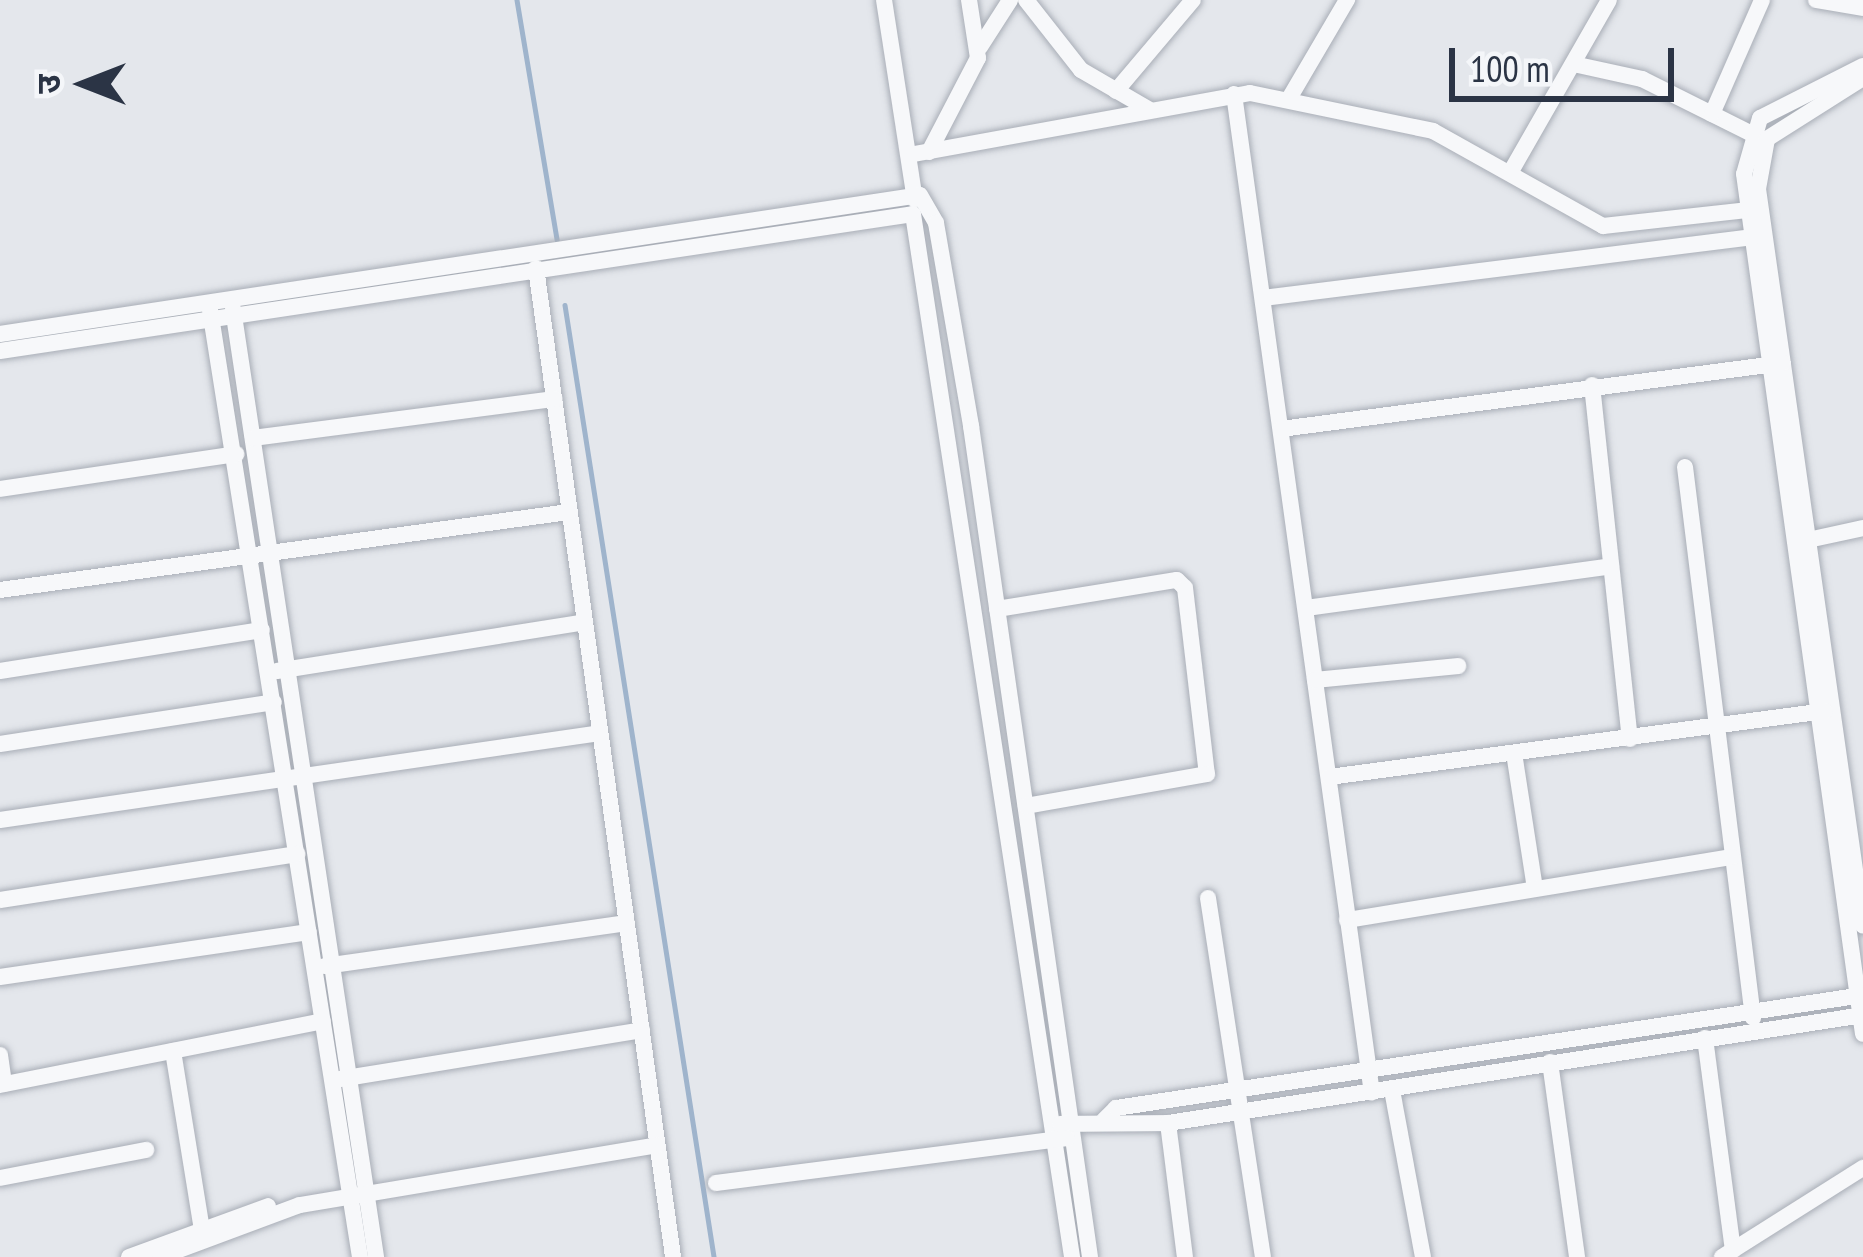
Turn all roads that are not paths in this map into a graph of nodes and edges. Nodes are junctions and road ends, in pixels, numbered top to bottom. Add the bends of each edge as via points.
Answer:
1 (884, 0) edge
2 (969, 0) edge
3 (1010, 0) edge
4 (1026, 0) edge
5 (1193, 0) edge
6 (1347, 0) edge
7 (1609, 0) edge
8 (1762, 0) edge
9 (1816, 0) edge
10 (1863, 8) edge
11 (980, 47) junction
12 (1578, 65) junction
13 (1863, 66) edge
14 (1863, 78) edge
15 (1116, 91) junction
16 (1234, 94) junction
17 (1290, 97) junction
18 (1150, 110) junction
19 (1712, 114) junction
20 (1749, 131) junction
21 (1766, 142) junction
22 (922, 153) junction
23 (1510, 173) junction
24 (914, 194) junction
25 (1754, 209) junction
26 (917, 218) junction
27 (1751, 237) junction
28 (536, 268) junction
29 (1263, 298) junction
30 (233, 306) junction
31 (210, 310) junction
32 (0, 334) edge
33 (0, 350) edge
34 (1778, 363) junction
35 (1592, 385) junction
36 (554, 399) junction
37 (1281, 429) junction
38 (253, 438) junction
39 (236, 454) junction
40 (1685, 467) dead end
41 (0, 489) edge
42 (569, 512) junction
43 (1863, 528) edge
44 (1808, 539) junction
45 (261, 554) junction
46 (1611, 566) junction
47 (0, 590) edge
48 (1306, 608) junction
49 (997, 609) junction
50 (585, 622) junction
51 (262, 630) junction
52 (1458, 665) dead end
53 (0, 671) edge
54 (277, 671) junction
55 (1315, 680) junction
56 (274, 702) junction
57 (1826, 711) junction
58 (1716, 728) junction
59 (600, 733) junction
60 (1630, 739) junction
61 (0, 744) edge
62 (1514, 754) junction
63 (292, 773) junction
64 (1329, 777) junction
65 (1025, 806) junction
66 (0, 820) edge
67 (297, 854) junction
68 (1732, 857) junction
69 (1859, 871) edge
70 (1534, 889) junction
71 (1208, 898) dead end
72 (0, 900) edge
73 (1347, 920) junction
74 (627, 923) junction
75 (1863, 926) edge
76 (309, 932) junction
77 (323, 966) junction
78 (0, 977) edge
79 (1861, 1005) edge
80 (1751, 1010) junction
81 (323, 1021) junction
82 (641, 1030) junction
83 (1755, 1030) junction
84 (1863, 1034) edge
85 (1705, 1038) junction
86 (173, 1051) junction
87 (0, 1055) edge
88 (1550, 1062) junction
89 (340, 1079) junction
90 (2, 1084) edge
91 (1371, 1084) junction
92 (1392, 1090) junction
93 (1238, 1092) junction
94 (1241, 1112) junction
95 (1104, 1120) junction
96 (1168, 1123) junction
97 (1064, 1131) junction
98 (657, 1145) junction
99 (146, 1150) dead end
100 (1863, 1168) edge
101 (0, 1178) edge
102 (716, 1184) dead end
103 (358, 1194) junction
104 (300, 1205) junction
105 (201, 1224) junction
106 (1728, 1253) edge
107 (129, 1257) edge
108 (160, 1257) edge
109 (360, 1257) edge
110 (376, 1257) edge
111 (673, 1257) edge
112 (1072, 1257) edge
113 (1090, 1257) edge
114 (1185, 1257) edge
115 (1263, 1257) edge
116 (1423, 1257) edge
117 (1577, 1257) edge

1 - 22 street
2 - 11 street
3 - 11 street
4 - 15 street via 1082,70
5 - 15 street
6 - 17 street
7 - 12 street
8 - 19 street
9 - 10 street
11 - 22 street
12 - 19 street via 1642,79
12 - 23 street
13 - 20 street via 1778,103
14 - 21 street
15 - 18 street
16 - 17 street
16 - 18 street
16 - 29 street
17 - 23 street via 1433,131
18 - 22 street
19 - 20 street
20 - 21 street
20 - 25 street
21 - 25 street
22 - 24 street
23 - 25 street via 1615,228
24 - 26 street
24 - 30 street
24 - 49 street via 936,223
25 - 27 street
25 - 34 street
26 - 28 street
26 - 97 street
27 - 29 street
27 - 34 street
28 - 30 street
28 - 36 street
29 - 37 street
30 - 31 street
30 - 38 street
31 - 32 street
31 - 33 street
31 - 39 street
34 - 35 street
34 - 44 street
34 - 57 street
35 - 37 street
35 - 46 street
36 - 38 street
36 - 42 street
37 - 48 street
38 - 45 street
39 - 41 street
39 - 45 street
40 - 58 street
42 - 45 street
42 - 50 street
43 - 44 street
44 - 57 street
45 - 47 street
45 - 51 street
45 - 54 street
46 - 48 street
46 - 60 street
48 - 55 street
49 - 65 street
49 - 65 street via 1177,580 1185,588 1207,775
50 - 54 street
50 - 59 street
51 - 53 street
51 - 54 street
52 - 55 street
54 - 56 street
54 - 63 street
55 - 64 street
56 - 61 street
56 - 63 street
57 - 58 street
57 - 69 street
57 - 79 street
58 - 60 street
58 - 68 street
59 - 63 street
59 - 74 street
60 - 62 street
62 - 64 street
62 - 70 street
63 - 66 street
63 - 67 street
63 - 77 street
64 - 73 street
65 - 97 street
67 - 72 street
67 - 76 street
68 - 70 street
68 - 80 street
69 - 75 street
70 - 73 street
71 - 93 street
73 - 91 street
74 - 77 street
74 - 82 street
76 - 77 street
76 - 78 street
77 - 81 street
77 - 89 street
79 - 80 street
79 - 83 street
79 - 84 street
80 - 83 street
80 - 91 street
81 - 86 street
81 - 89 street
82 - 89 street
82 - 98 street
83 - 85 street
85 - 88 street
85 - 106 street
86 - 90 street
86 - 105 street
87 - 90 street
88 - 92 street
88 - 117 street
89 - 103 street
91 - 92 street
91 - 93 street
91 - 94 street
92 - 116 street
93 - 94 street
93 - 95 street via 1116,1108
94 - 96 street
94 - 115 street
95 - 96 street
95 - 97 street
96 - 114 street
97 - 102 street
97 - 112 street
97 - 113 street
98 - 103 street
98 - 111 street
99 - 101 street
100 - 106 street
103 - 104 street
103 - 109 street
103 - 110 street
104 - 105 street
104 - 108 street
105 - 107 street

